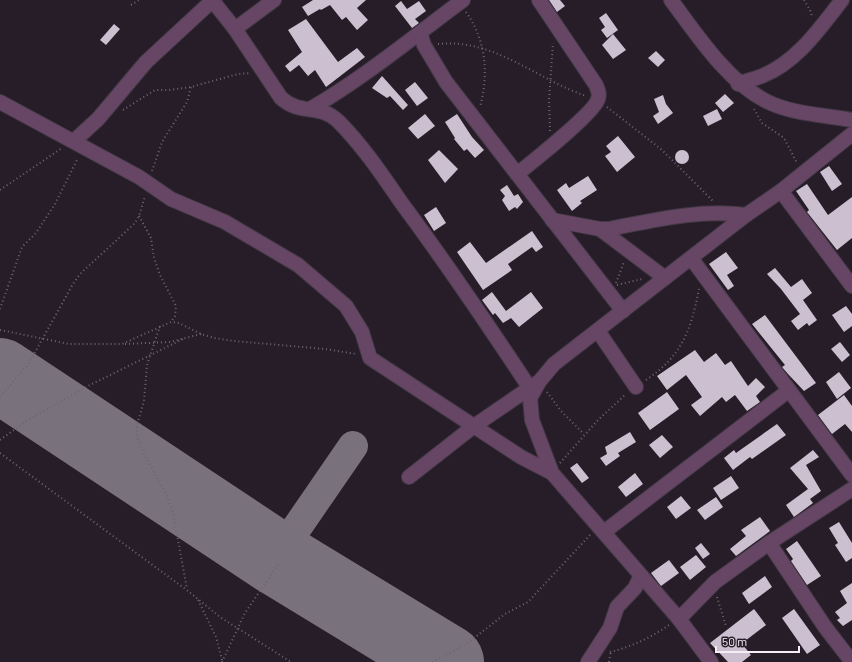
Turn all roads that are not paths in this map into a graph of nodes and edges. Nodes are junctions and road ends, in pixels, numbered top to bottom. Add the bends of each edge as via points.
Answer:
1 (212, 0) edge
2 (274, 0) edge
3 (539, 0) edge
4 (671, 0) edge
5 (842, 0) edge
6 (461, 1) edge
7 (235, 29) junction
8 (422, 39) junction
9 (742, 86) junction
10 (0, 102) edge
11 (310, 109) junction
12 (852, 120) edge
13 (852, 134) edge
14 (78, 143) junction
15 (518, 174) junction
16 (782, 191) junction
17 (746, 216) junction
18 (552, 220) junction
19 (600, 229) junction
20 (691, 258) junction
21 (661, 276) junction
22 (852, 286) edge
23 (619, 306) junction
24 (598, 331) junction
25 (534, 384) junction
26 (636, 387) dead end
27 (788, 391) junction
28 (474, 426) junction
29 (552, 473) junction
30 (852, 475) edge
31 (409, 477) dead end
32 (852, 489) edge
33 (602, 529) junction
34 (768, 543) junction
35 (640, 577) junction
36 (679, 619) junction
37 (590, 659) edge
38 (711, 662) edge
39 (852, 662) edge

1 - 7 street
1 - 14 street via 146,62
2 - 7 street
3 - 15 street via 599,92 598,100 588,114
4 - 9 street
5 - 9 street via 812,38 794,55 773,70
6 - 8 street
7 - 11 street via 281,98 289,106
8 - 11 street
8 - 15 street via 446,82
9 - 12 street via 767,102 786,108
10 - 14 street
11 - 25 street via 331,115 357,141
13 - 16 street
14 - 28 street via 171,199 226,222 272,248 310,274 346,306 362,332 370,358
15 - 18 street
16 - 17 street
16 - 22 street
17 - 19 street via 723,212 670,216
17 - 20 street
18 - 19 street
18 - 23 street
19 - 21 street
20 - 21 street
20 - 27 street
21 - 23 street
23 - 24 street
24 - 25 street via 554,364
24 - 26 street
25 - 28 street
25 - 29 street via 530,398 532,420
27 - 30 street
27 - 33 street
28 - 29 street via 521,457
28 - 31 street
29 - 33 street
32 - 34 street
33 - 35 street
34 - 36 street via 715,582
34 - 39 street via 825,628
35 - 36 street
35 - 37 street via 635,588 617,607 610,628
36 - 38 street

